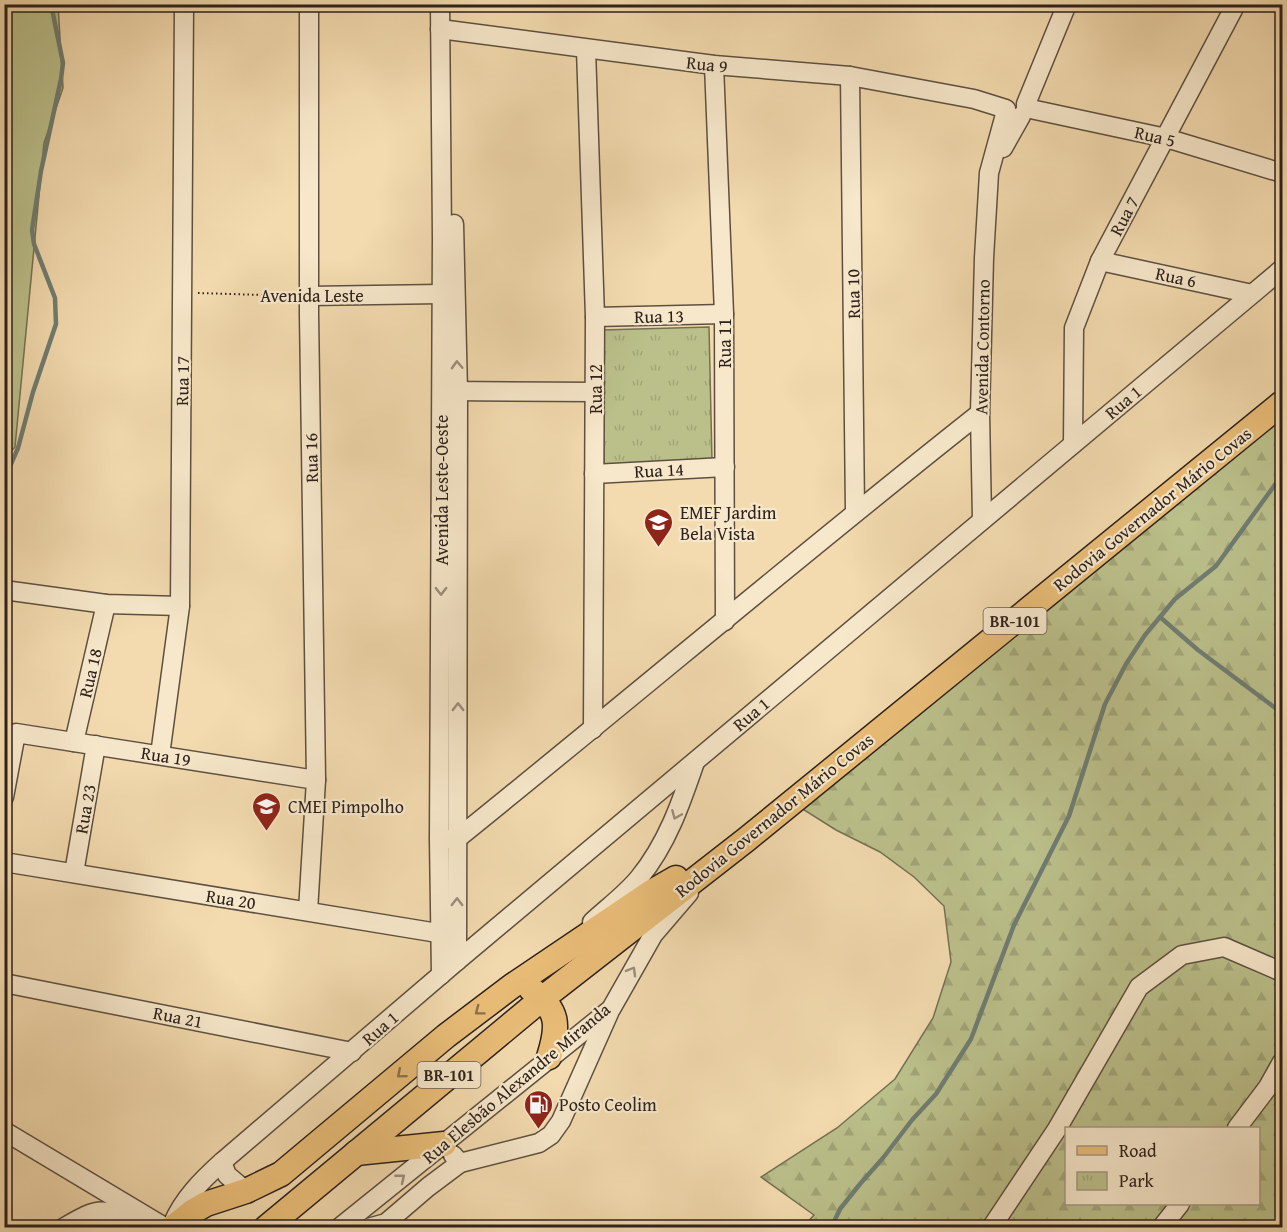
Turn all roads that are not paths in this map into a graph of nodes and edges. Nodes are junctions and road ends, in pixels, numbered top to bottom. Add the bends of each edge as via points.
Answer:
1 (184, 4) edge
2 (309, 4) edge
3 (440, 4) edge
4 (452, 4) edge
5 (1056, 4) edge
6 (1067, 4) edge
7 (1236, 4) edge
8 (1059, 24) junction
9 (446, 30) junction
10 (586, 49) junction
11 (714, 65) junction
12 (850, 76) junction
13 (1015, 106) junction
14 (1167, 138) junction
15 (1282, 173) edge
16 (1100, 261) junction
17 (1282, 269) edge
18 (440, 294) junction
19 (1252, 294) junction
20 (309, 296) junction
21 (724, 314) junction
22 (595, 317) junction
23 (450, 391) junction
24 (595, 392) junction
25 (1282, 403) edge
26 (980, 413) junction
27 (1073, 444) junction
28 (724, 467) junction
29 (594, 474) junction
30 (855, 511) junction
31 (982, 520) junction
32 (4, 590) edge
33 (106, 604) junction
34 (180, 606) junction
35 (725, 621) junction
36 (593, 729) junction
37 (74, 742) junction
38 (96, 746) junction
39 (160, 755) junction
40 (696, 761) junction
41 (316, 780) junction
42 (4, 797) edge
43 (449, 839) junction
44 (747, 839) junction
45 (4, 862) edge
46 (716, 862) junction
47 (74, 873) junction
48 (308, 912) junction
49 (448, 934) junction
50 (551, 960) junction
51 (457, 961) junction
52 (1282, 972) edge
53 (441, 975) junction
54 (4, 982) edge
55 (512, 986) junction
56 (543, 998) junction
57 (611, 1009) junction
58 (352, 1052) junction
59 (549, 1057) junction
60 (1282, 1062) edge
61 (1238, 1127) edge
62 (4, 1131) edge
63 (444, 1144) junction
64 (356, 1153) junction
65 (222, 1162) junction
66 (460, 1163) junction
67 (246, 1191) junction
68 (1178, 1205) edge
69 (63, 1227) edge
70 (140, 1227) edge
71 (166, 1227) edge
72 (171, 1227) edge
73 (266, 1227) edge
74 (339, 1227) edge
75 (368, 1227) edge
76 (991, 1227) edge
77 (1161, 1227) edge

1 - 34 street, Rua 17
2 - 20 street, Rua 16
3 - 9 street, Avenida Leste-Oeste
4 - 9 street, Avenida Leste-Oeste
5 - 8 street
6 - 8 street, Avenida Contorno
7 - 14 street, Rua 7
8 - 13 street, Avenida Contorno via 1035,79
9 - 10 street, Rua 9
9 - 18 street, Avenida Leste-Oeste
23 -> 9 street, Avenida Leste-Oeste via 455,296
10 - 11 street, Rua 9
10 - 22 street, Rua 12
11 - 12 street, Rua 9
11 - 21 street, Rua 11
12 - 13 street, Rua 9 via 974,99 991,98
12 - 30 street, Rua 10
13 - 14 street, Rua 5
13 - 26 street, Avenida Contorno via 989,173
14 - 15 street, Rua 5
14 - 16 street, Rua 7
16 - 19 street, Rua 6
16 - 27 street, Rua 7 via 1074,328
17 - 19 street, Rua 1
18 - 20 street, Avenida Leste
18 - 23 street, Avenida Leste-Oeste
19 - 27 street, Rua 1
20 - 41 street, Rua 16
21 - 22 street, Rua 13
21 - 28 street, Rua 11
22 - 24 street, Rua 12
23 - 24 street
23 - 43 street, Avenida Leste-Oeste
24 - 29 street, Rua 12
25 - 44 main road, Rodovia Governador Mário Covas / BR-101
26 - 30 street
26 - 31 street, Avenida Contorno
27 - 31 street, Rua 1
28 - 29 street, Rua 14
28 - 35 street, Rua 11
29 - 36 street, Rua 12
30 - 35 street
31 - 40 street, Rua 1
32 - 33 street
33 - 34 street
33 - 37 street, Rua 18
34 - 39 street, Rua 17
35 - 36 street
36 - 43 street
37 - 38 street, Rua 19
37 - 42 street, Rua 19 via 15,733
38 - 39 street, Rua 19
38 - 47 street, Rua 23
39 - 41 street, Rua 19
40 -> 50 street via 656,855 638,879
40 - 51 street, Rua 1
41 - 48 street, Rua 16
43 - 49 street, Avenida Leste-Oeste
44 - 46 main road, Rodovia Governador Mário Covas / BR-101
44 - 50 main road via 650,893
45 - 47 street, Rua 20
46 - 56 main road, Rodovia Governador Mário Covas / BR-101
57 -> 46 street, Rua Elesbão Alexandre Miranda via 653,935
47 - 48 street, Rua 20
48 - 49 street, Rua 20
49 - 51 street, Avenida Leste-Oeste
49 - 53 street, Avenida Leste-Oeste
50 - 55 main road
51 - 53 street, Rua 1
52 - 76 street via 1224,947 1182,955 1139,987 1057,1129
53 - 58 street, Rua 1
54 - 58 street, Rua 21
55 - 56 main road via 530,988
55 -> 67 main road via 281,1174
56 - 59 main road via 555,1016 555,1037
56 - 64 main road, Rodovia Governador Mário Covas / BR-101
57 - 59 street, Rua Elesbão Alexandre Miranda
57 - 66 street via 561,1121 551,1135 539,1143
58 - 65 street, Rua 1
59 - 63 street, Rua Elesbão Alexandre Miranda
60 - 61 street
62 - 71 street
63 - 64 main road
63 - 66 street
74 -> 63 street, Rua Elesbão Alexandre Miranda
64 - 73 main road, Rodovia Governador Mário Covas / BR-101
65 - 67 street via 227,1175
65 - 72 street, Rua 1 via 198,1184
66 - 75 street via 386,1223
67 - 72 main road via 206,1204
68 - 77 street
69 - 70 street via 89,1213 104,1211

